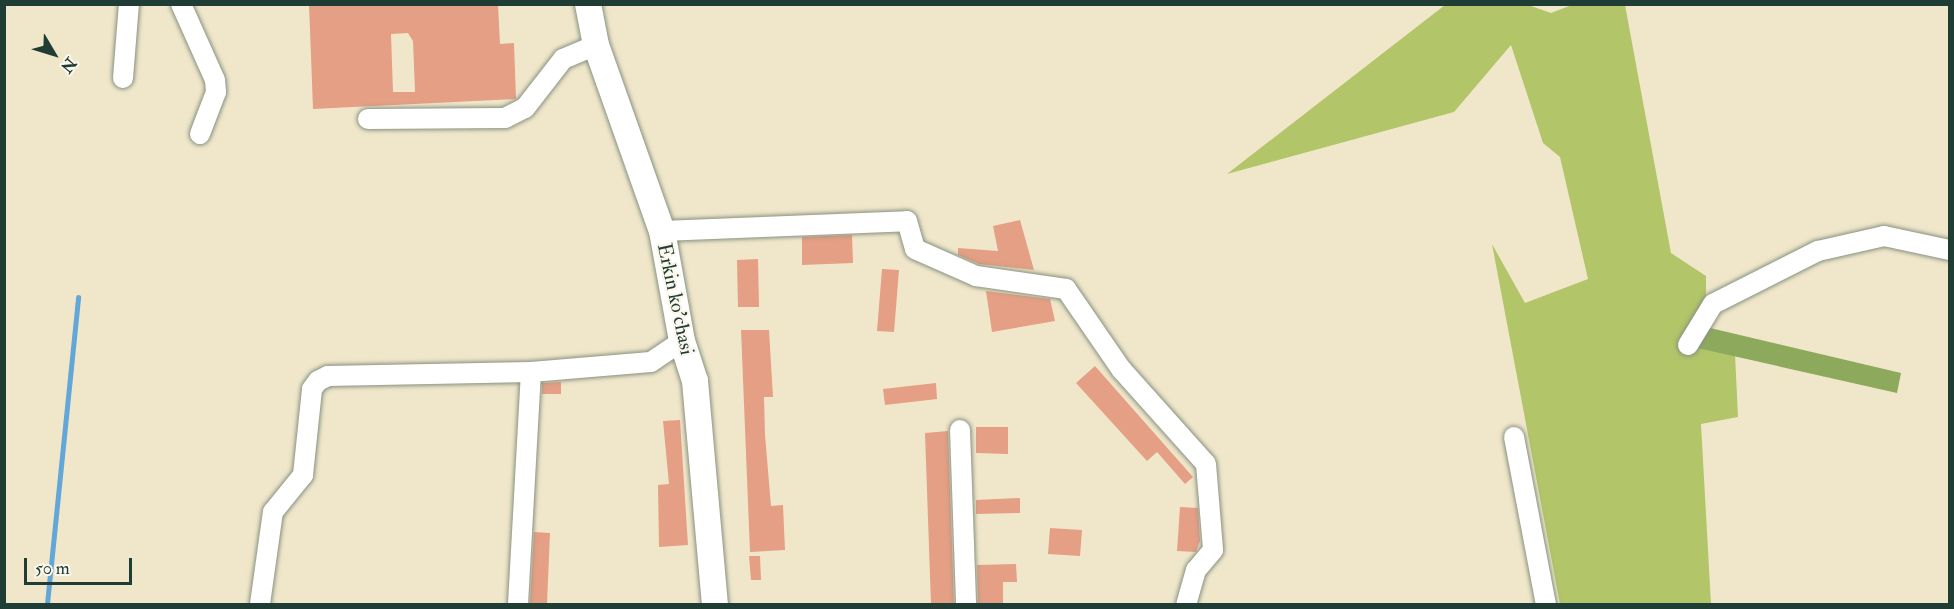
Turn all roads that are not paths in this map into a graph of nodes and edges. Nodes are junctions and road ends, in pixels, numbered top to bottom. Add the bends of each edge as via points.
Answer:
1 (129, 4) edge
2 (181, 4) edge
3 (588, 4) edge
4 (596, 45) junction
5 (123, 78) dead end
6 (368, 120) dead end
7 (200, 134) dead end
8 (662, 231) junction
9 (1950, 250) edge
10 (682, 340) junction
11 (1688, 345) dead end
12 (531, 372) junction
13 (960, 430) dead end
14 (1514, 437) dead end
15 (260, 604) edge
16 (518, 604) edge
17 (715, 604) edge
18 (966, 604) edge
19 (1186, 604) edge
20 (1546, 604) edge

1 - 5 street
2 - 7 street via 215,80 216,92
3 - 4 main road, Erkin ko'chasi
4 - 6 street via 563,59 525,108 505,118
4 - 8 main road, Erkin ko'chasi
8 - 10 main road, Erkin ko'chasi
8 - 19 street via 907,221 915,249 976,276 1066,289 1121,369 1206,464 1213,550 1196,570
9 - 11 street via 1884,236 1818,251 1713,304
10 - 12 street via 651,362
10 - 17 main road, Erkin ko'chasi via 695,381
12 - 15 street via 328,376 318,381 312,389 303,475 273,512
12 - 16 street
13 - 18 street
14 - 20 street

